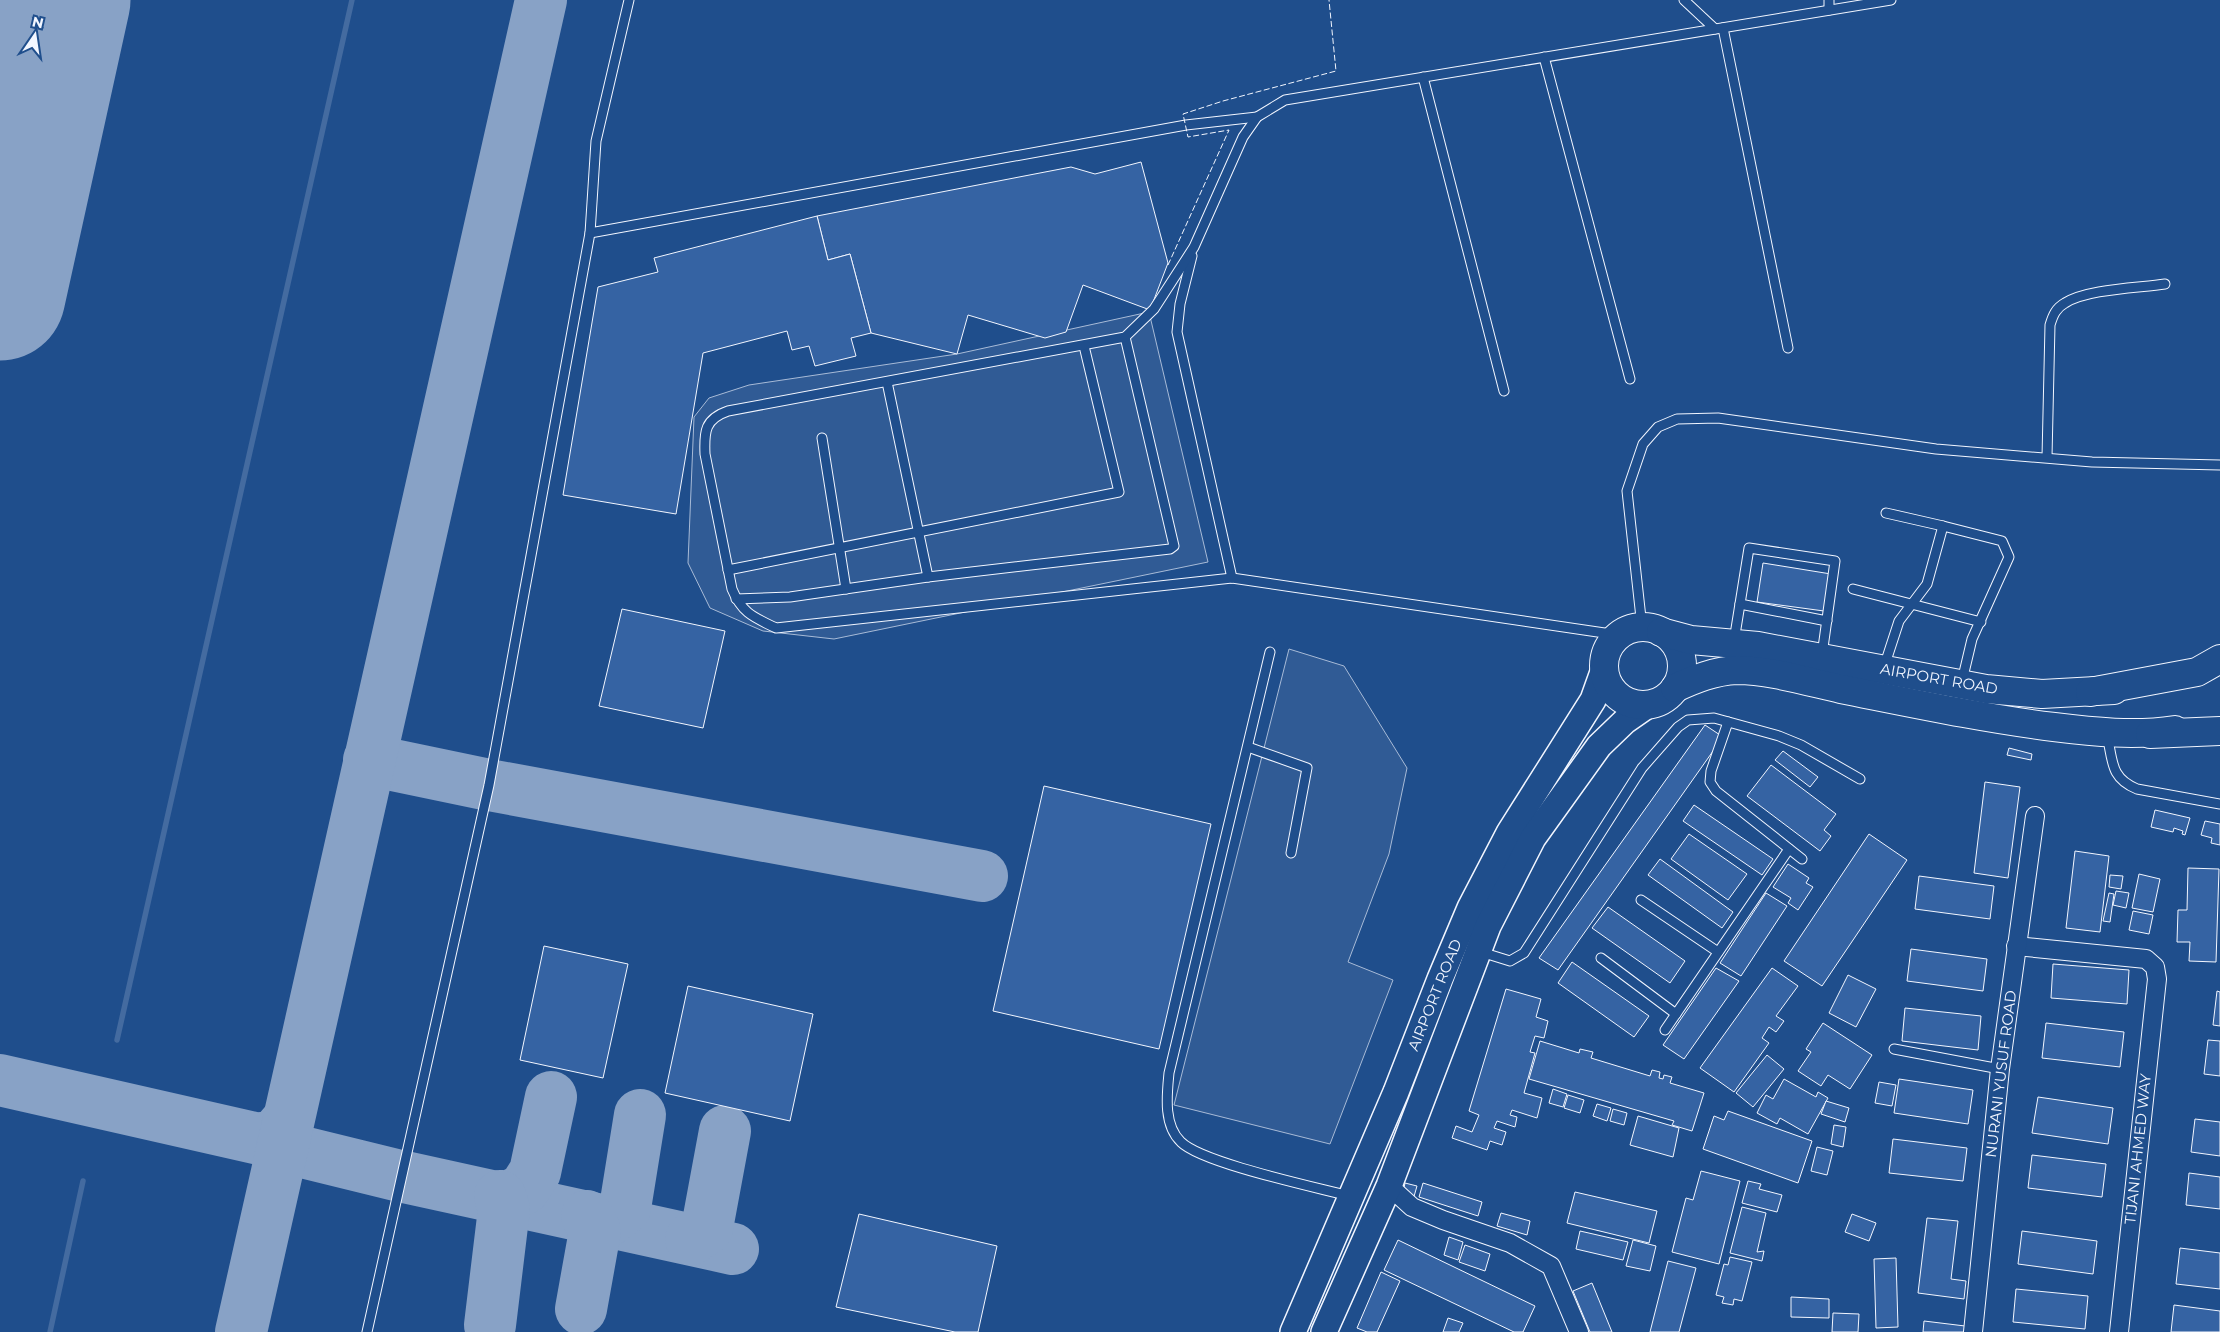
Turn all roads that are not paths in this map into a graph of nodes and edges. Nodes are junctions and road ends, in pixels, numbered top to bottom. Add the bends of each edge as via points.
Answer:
1 (629, 0) edge
2 (1684, 0) edge
3 (1829, 0) edge
4 (1891, 0) edge
5 (1829, 10) junction
6 (1719, 29) junction
7 (1544, 57) junction
8 (1423, 77) junction
9 (1258, 117) junction
10 (590, 233) junction
11 (1194, 247) junction
12 (2165, 284) dead end
13 (1125, 337) junction
14 (1084, 346) junction
15 (1788, 348) dead end
16 (1630, 379) dead end
17 (886, 382) junction
18 (1504, 391) dead end
19 (822, 438) dead end
20 (2047, 456) junction
21 (2220, 465) edge
22 (1886, 513) dead end
23 (1943, 526) junction
24 (919, 531) junction
25 (840, 547) junction
26 (728, 570) junction
27 (928, 577) junction
28 (1232, 578) junction
29 (846, 589) junction
30 (1853, 589) dead end
31 (736, 599) junction
32 (1912, 603) junction
33 (1740, 604) junction
34 (1827, 621) junction
35 (1981, 622) junction
36 (1640, 631) junction
37 (1733, 643) junction
38 (1270, 652) dead end
39 (1822, 658) junction
40 (2220, 659) edge
41 (1883, 670) junction
42 (1603, 672) junction
43 (2220, 676) edge
44 (1962, 684) junction
45 (1675, 688) junction
46 (2090, 692) junction
47 (1648, 705) junction
48 (1728, 722) junction
49 (2220, 724) edge
50 (2220, 731) edge
51 (2106, 732) junction
52 (2150, 734) junction
53 (1248, 746) junction
54 (1860, 780) dead end
55 (2220, 804) edge
56 (2034, 816) dead end
57 (1789, 849) junction
58 (1291, 853) dead end
59 (1802, 860) dead end
60 (1641, 900) dead end
61 (2016, 946) junction
62 (1478, 951) junction
63 (1718, 952) junction
64 (1601, 958) dead end
65 (1676, 1014) junction
66 (1665, 1030) dead end
67 (1894, 1049) dead end
68 (2000, 1069) junction
69 (1389, 1186) junction
70 (1351, 1196) junction
71 (367, 1332) edge
72 (1293, 1332) edge
73 (1324, 1332) edge
74 (1579, 1332) edge
75 (1973, 1332) edge
76 (2119, 1332) edge

1 - 10 lane via 596,141
2 - 6 lane
3 - 5 lane
4 - 5 lane
5 - 6 lane
6 - 7 lane
6 - 15 lane
7 - 8 lane
7 - 16 lane
8 - 9 lane via 1285,100
8 - 18 lane
9 - 10 lane via 1186,125
9 - 11 lane via 1243,137
10 - 71 lane via 488,785
11 - 13 lane via 1154,309
11 - 28 lane via 1180,304 1177,332
12 - 20 lane via 2081,296 2064,303 2054,313 2050,325
13 - 14 lane
13 - 27 lane via 1174,546
14 - 17 lane
14 - 24 lane via 1119,492
17 - 24 lane
17 - 26 lane via 728,411 716,415 708,424 705,454
19 - 25 lane
20 - 21 lane via 2092,462
20 - 36 lane via 1936,449 1718,418 1676,419 1658,427 1643,444 1627,491
22 - 23 lane
23 - 32 lane via 1928,584
23 - 35 lane via 2002,541 2007,549 2009,557
24 - 25 lane
24 - 27 lane
25 - 26 lane
25 - 29 lane
26 - 31 lane
27 - 29 lane
28 - 31 lane via 776,628 751,616
28 - 36 lane
29 - 31 lane via 790,597
30 - 32 lane
32 - 35 lane
32 - 41 lane via 1900,621
33 - 34 lane
33 - 34 lane via 1749,548 1835,560
33 - 37 lane
34 - 39 lane
35 - 44 lane via 1972,639
36 - 37 main road, AIRPORT ROAD
36 - 42 main road via 1609,645 1603,658
36 - 45 main road via 1668,636 1677,646 1682,657 1682,671
37 - 39 main road, AIRPORT ROAD
38 - 53 lane
39 - 41 main road, AIRPORT ROAD
40 - 46 main road via 2197,672
41 - 44 main road, AIRPORT ROAD
42 - 47 main road via 1615,695 1627,703
42 - 70 main road, AIRPORT ROAD via 1593,700 1509,833 1470,908
43 - 46 main road, AIRPORT ROAD via 2139,689
44 - 46 main road, AIRPORT ROAD via 2042,694
45 - 47 main road via 1658,703
45 - 51 main road, AIRPORT ROAD via 1699,677 1738,670 2004,721
47 - 62 main road, AIRPORT ROAD via 1599,746 1533,838
48 - 54 lane via 1801,745
48 - 57 lane via 1710,782 1716,791
48 - 62 lane via 1714,718 1688,720 1661,746 1637,775 1524,953 1510,961
49 - 52 main road, AIRPORT ROAD
50 - 52 main road
51 - 52 main road, AIRPORT ROAD
51 - 55 lane via 2119,779 2127,785
53 - 58 lane via 1307,768
53 - 70 lane via 1169,1073 1169,1120 1181,1142 1210,1158
56 - 61 street, NURANI YUSUF ROAD
57 - 59 lane
57 - 63 lane
60 - 63 lane
61 - 68 street, NURANI YUSUF ROAD
61 - 76 street, TIJANI AHMED WAY via 2146,959 2155,967 2157,979
62 - 69 main road, AIRPORT ROAD
63 - 65 lane
64 - 65 lane
65 - 66 lane
67 - 68 lane
68 - 75 street, NURANI YUSUF ROAD
69 - 73 main road, AIRPORT ROAD
69 - 74 street via 1412,1207 1510,1243 1551,1266
70 - 72 main road, AIRPORT ROAD

